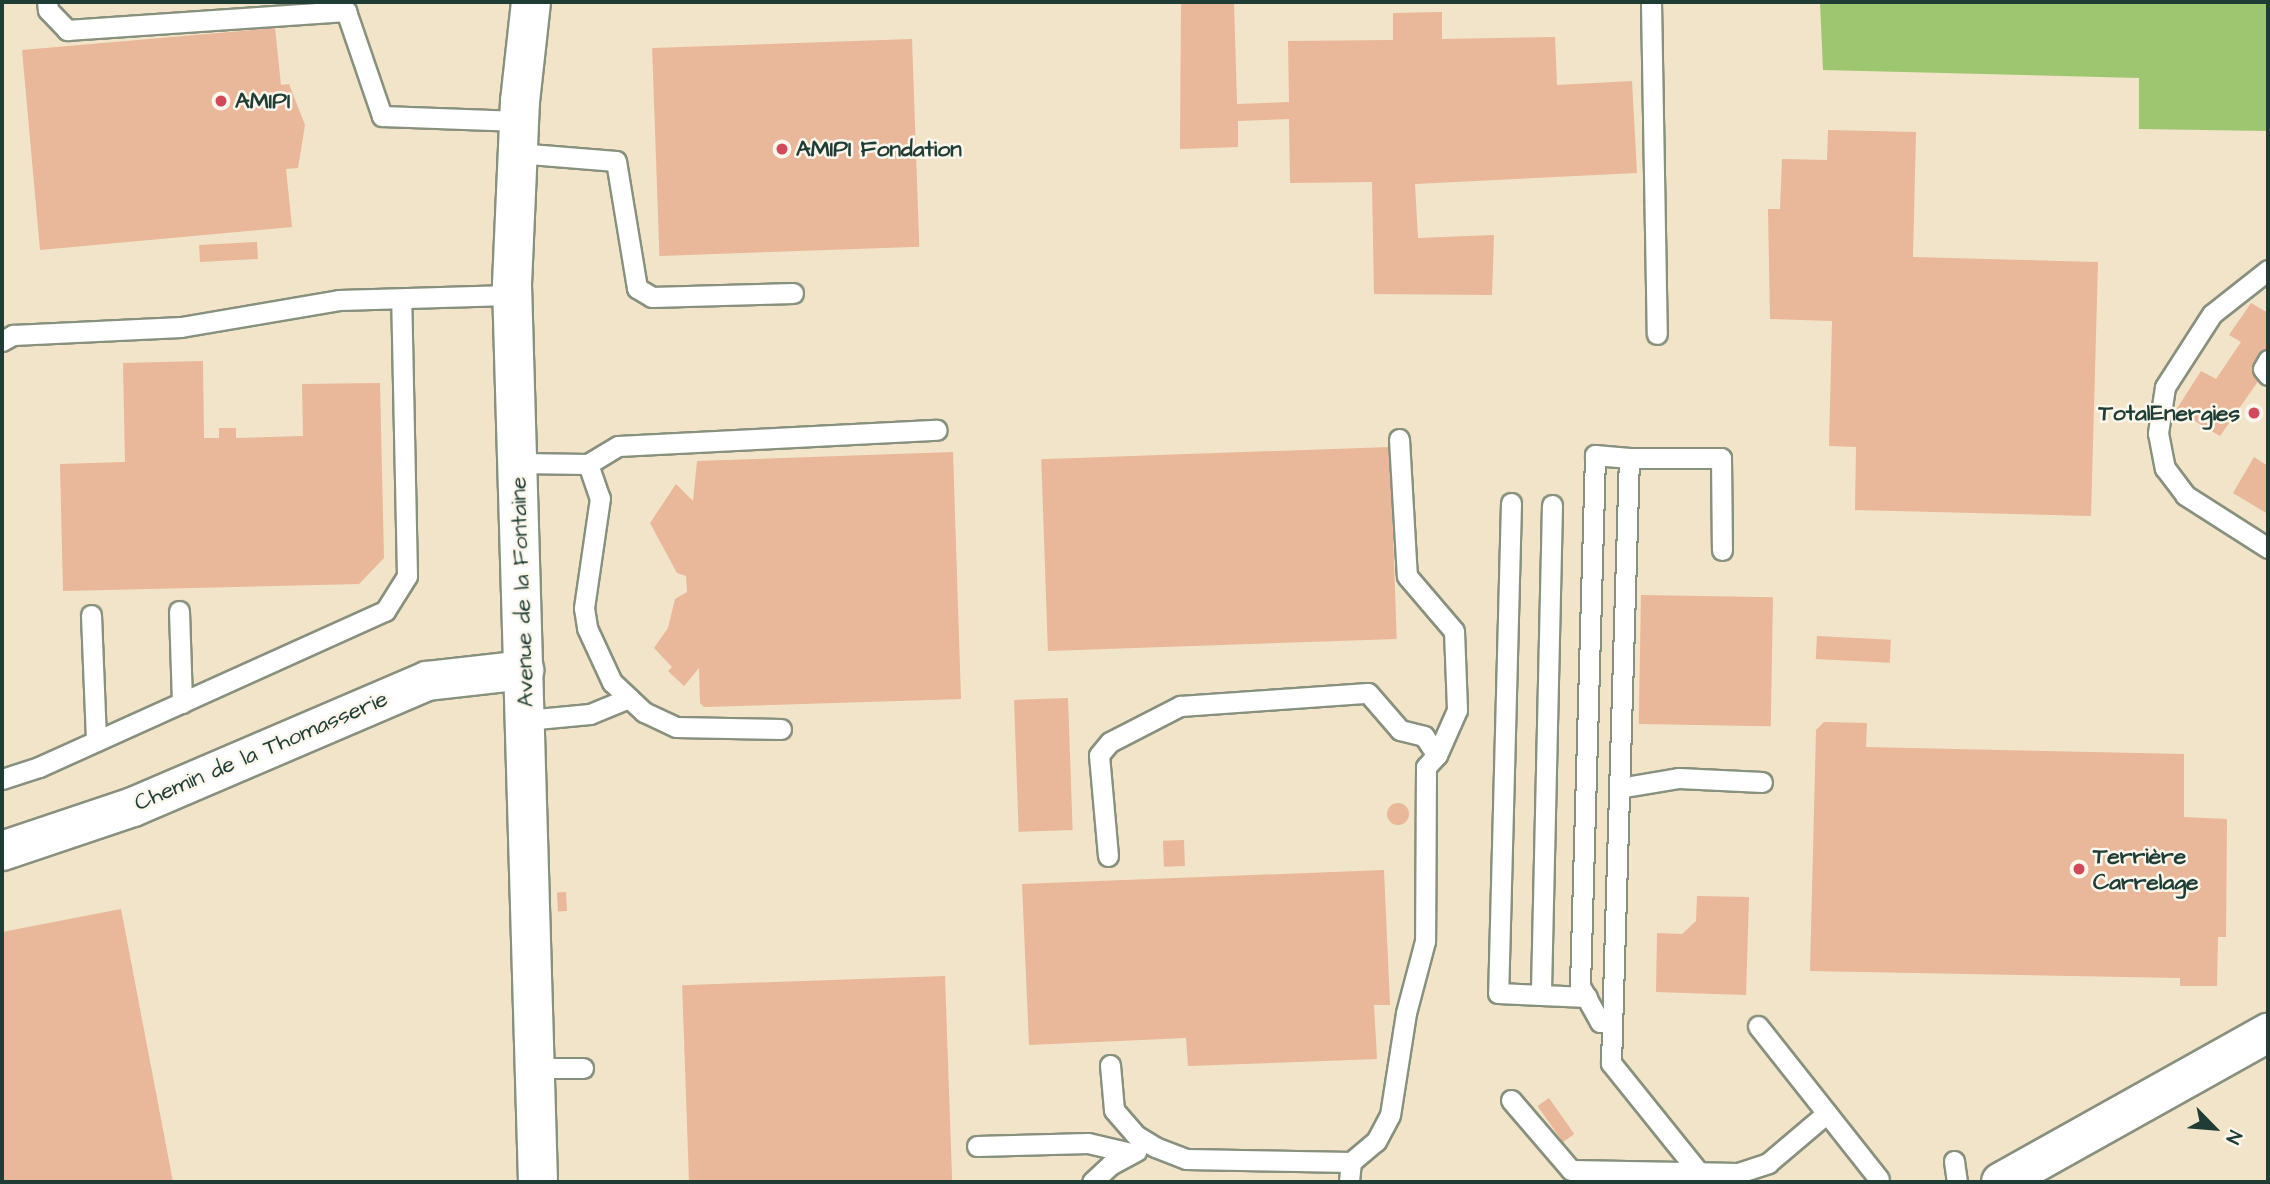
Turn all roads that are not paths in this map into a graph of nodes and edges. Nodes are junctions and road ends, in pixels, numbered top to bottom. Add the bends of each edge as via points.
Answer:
1 (47, 2) edge
2 (531, 2) edge
3 (1651, 2) edge
4 (518, 137) junction
5 (2268, 270) edge
6 (793, 293) dead end
7 (512, 295) junction
8 (401, 300) junction
9 (1657, 334) dead end
10 (2, 341) edge
11 (2268, 360) edge
12 (2268, 375) edge
13 (937, 430) dead end
14 (1399, 439) dead end
15 (1629, 458) junction
16 (518, 463) junction
17 (589, 464) junction
18 (1511, 503) dead end
19 (1552, 505) dead end
20 (2268, 548) edge
21 (1722, 550) dead end
22 (179, 611) dead end
23 (91, 615) dead end
24 (524, 670) junction
25 (629, 698) junction
26 (182, 703) junction
27 (526, 720) junction
28 (781, 729) dead end
29 (96, 741) junction
30 (1437, 755) junction
31 (2, 779) edge
32 (1762, 782) dead end
33 (1619, 788) junction
34 (2, 851) edge
35 (1108, 856) dead end
36 (1541, 995) junction
37 (1587, 997) junction
38 (1612, 1022) junction
39 (1758, 1026) dead end
40 (2268, 1033) edge
41 (1110, 1065) dead end
42 (537, 1068) junction
43 (583, 1068) dead end
44 (1511, 1100) dead end
45 (1827, 1113) junction
46 (1149, 1144) junction
47 (977, 1146) dead end
48 (1131, 1153) junction
49 (1954, 1161) dead end
50 (1351, 1162) junction
51 (1702, 1178) edge
52 (1880, 1179) dead end
53 (538, 1182) edge
54 (1092, 1182) edge
55 (1349, 1182) edge
56 (1957, 1182) edge
57 (2001, 1182) edge

1 - 4 lane via 48,10 67,30 346,11 383,116
2 - 4 street, Avenue de la Fontaine
3 - 9 lane
4 - 6 lane via 616,161 637,288 652,297
4 - 7 street, Avenue de la Fontaine
5 - 20 lane via 2212,314 2165,387 2158,433 2165,468 2185,495
7 - 8 lane
7 - 16 street, Avenue de la Fontaine
8 - 10 lane via 339,300 181,327 13,335
8 - 26 lane via 407,576 385,611
11 - 12 lane via 2263,369
13 - 17 lane via 618,446
14 - 30 lane via 1407,576 1454,631 1457,710
15 - 21 lane via 1721,458
15 - 33 lane
15 - 37 lane via 1595,455 1580,986
16 - 17 lane
16 - 24 street, Avenue de la Fontaine
17 - 25 lane via 600,498 587,579 587,628 612,682
18 - 36 lane via 1498,993
19 - 36 lane
22 - 26 lane
23 - 29 lane
24 - 27 street, Avenue de la Fontaine
24 - 34 street, Chemin de la Thomasserie via 427,681 133,807
25 - 27 lane via 590,715
25 - 28 lane via 645,712 676,727
26 - 29 lane
27 - 42 street, Avenue de la Fontaine
29 - 31 lane
30 - 35 lane via 1424,736 1400,730 1368,693 1180,706 1110,742 1099,755
30 - 50 lane via 1426,766 1425,942 1406,1013 1397,1090 1376,1141
32 - 33 lane via 1679,778
33 - 38 lane
36 - 37 lane
37 - 38 lane via 1600,1022
38 - 51 lane via 1611,1063
39 - 45 lane
40 - 57 street
41 - 46 lane via 1114,1110
42 - 43 lane
42 - 53 street, Avenue de la Fontaine
44 - 51 lane via 1571,1170
45 - 51 lane via 1768,1163
45 - 52 lane
46 - 48 lane
46 - 50 lane via 1186,1159
47 - 48 lane via 1088,1143
48 - 54 lane
49 - 56 lane
50 - 55 lane

